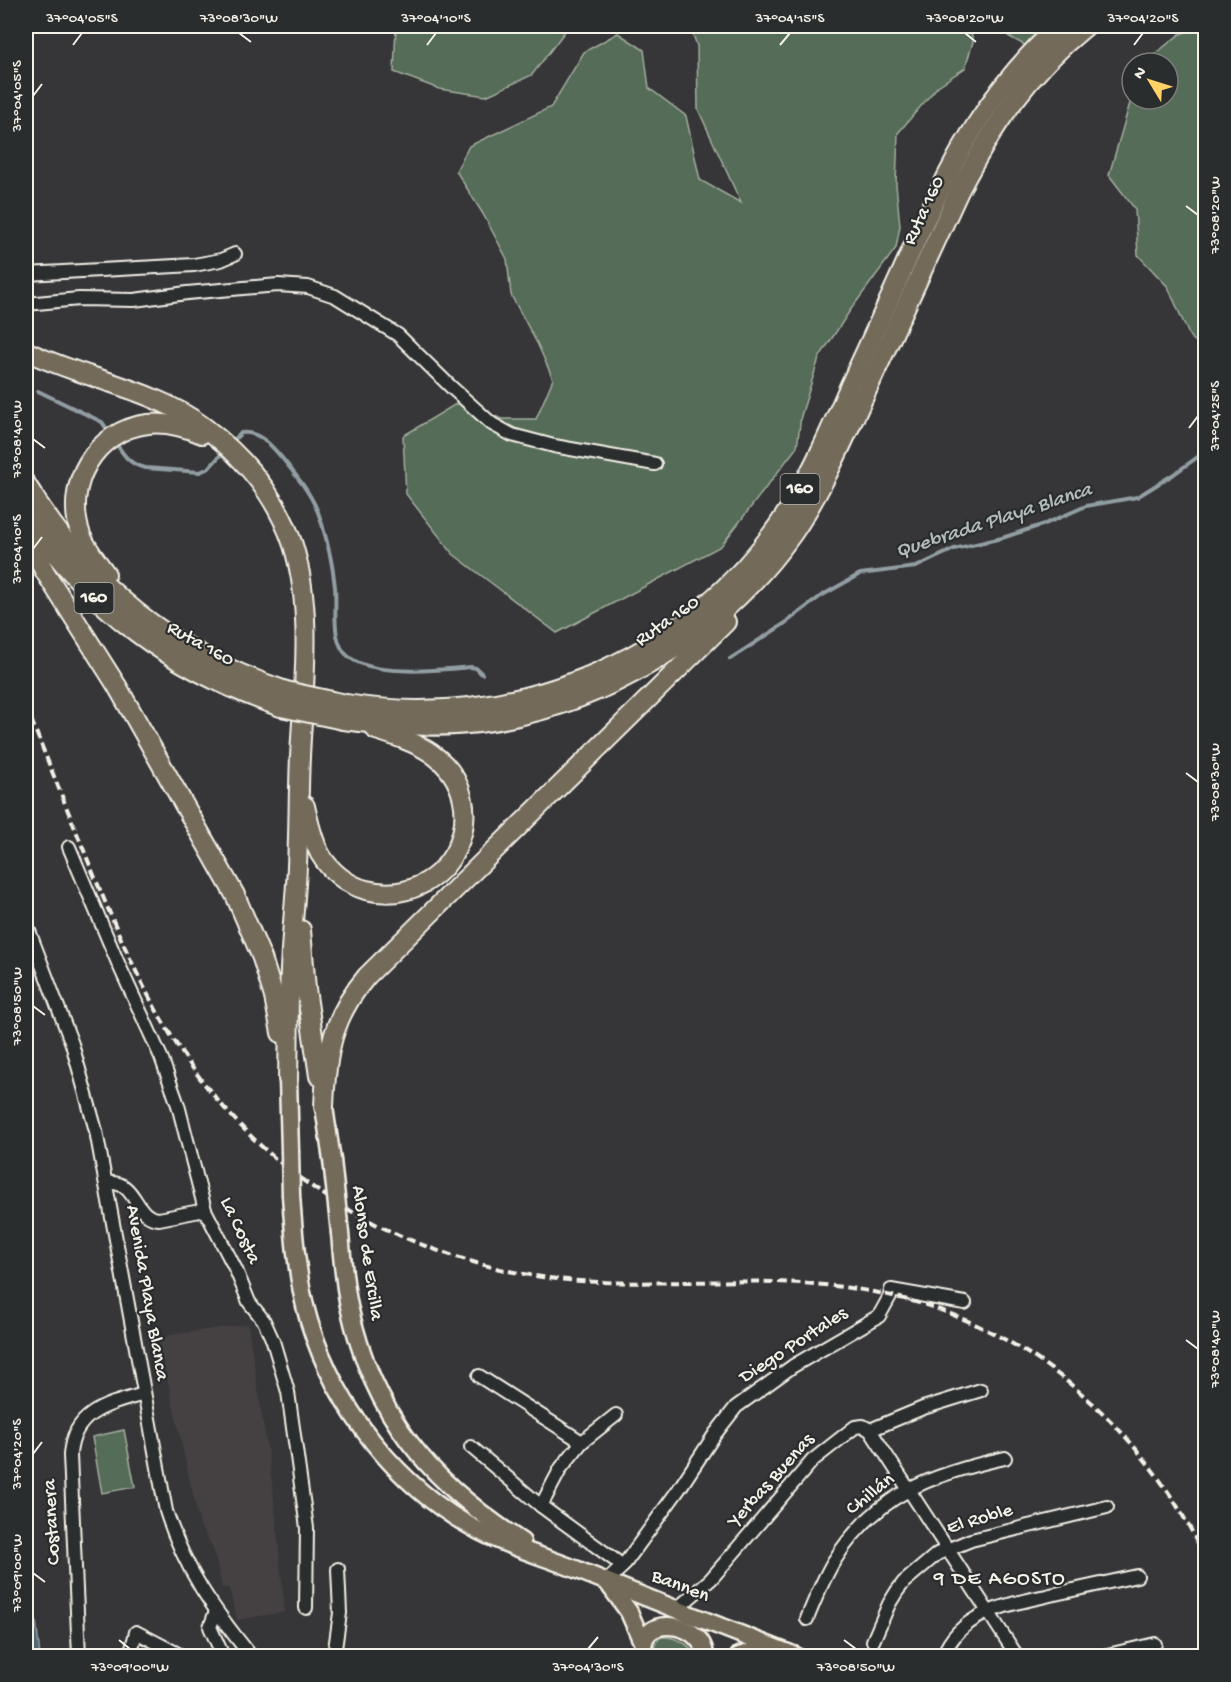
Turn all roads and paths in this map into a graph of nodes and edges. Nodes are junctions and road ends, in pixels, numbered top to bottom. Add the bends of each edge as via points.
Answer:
1 (1059, 26) edge
2 (1086, 26) edge
3 (235, 254) dead end
4 (26, 274) edge
5 (26, 304) edge
6 (26, 351) edge
7 (226, 446) junction
8 (656, 464) dead end
9 (26, 483) edge
10 (26, 514) edge
11 (26, 536) edge
12 (768, 566) junction
13 (139, 615) junction
14 (284, 699) junction
15 (344, 712) junction
16 (299, 781) junction
17 (69, 847) dead end
18 (296, 883) junction
19 (26, 923) edge
20 (288, 1079) junction
21 (324, 1107) junction
22 (106, 1183) junction
23 (205, 1210) junction
24 (965, 1303) dead end
25 (479, 1376) dead end
26 (981, 1390) dead end
27 (144, 1394) junction
28 (616, 1415) dead end
29 (870, 1430) junction
30 (582, 1442) junction
31 (471, 1447) dead end
32 (1005, 1458) dead end
33 (909, 1489) junction
34 (541, 1506) junction
35 (1107, 1507) dead end
36 (948, 1548) junction
37 (549, 1558) junction
38 (623, 1566) junction
39 (338, 1569) dead end
40 (1137, 1576) dead end
41 (606, 1581) junction
42 (306, 1608) dead end
43 (678, 1608) junction
44 (216, 1611) junction
45 (988, 1611) junction
46 (807, 1619) dead end
47 (715, 1624) junction
48 (655, 1628) junction
49 (873, 1641) dead end
50 (1155, 1644) dead end
51 (772, 1647) junction
52 (644, 1650) edge
53 (79, 1656) edge
54 (130, 1656) edge
55 (182, 1656) edge
56 (223, 1656) edge
57 (251, 1656) edge
58 (333, 1656) edge
59 (706, 1656) edge
60 (739, 1656) edge
61 (796, 1656) edge
62 (943, 1656) edge
63 (1017, 1656) edge
64 (1102, 1656) edge

1 - 15 highway, Ruta 160 / 160 via 1010,75 971,130 941,186 802,486 759,551 723,590 645,648 593,674 546,691 498,703 448,709
2 - 12 highway, Ruta 160 / 160 via 1031,79 983,145 826,478
3 - 4 street via 194,266
5 - 8 street via 134,300 278,285 321,291 348,302 398,335 492,424 512,435
6 - 7 highway via 176,410
7 - 13 highway via 188,429 150,424 117,434 100,446 87,463 76,500 81,533 105,574
7 - 16 highway via 272,500 288,531 298,564 305,634
9 - 13 highway, Ruta 160 / 160 via 49,521 83,564
10 - 14 highway, Ruta 160 / 160 via 78,581 141,637 214,681
11 - 20 highway via 117,686 245,916 274,997
12 - 15 highway, Ruta 160 / 160 via 723,612 685,641 634,672 573,700 526,714 469,723 397,726
12 - 21 highway via 720,628 357,987 333,1036
13 - 14 highway, Ruta 160 / 160 via 180,644
14 - 15 highway, Ruta 160 / 160, bridge
15 - 16 highway via 431,753 447,768 461,793 464,811 462,835 450,861 429,881 408,890 374,892 352,885 334,872 320,854
16 - 18 highway
17 - 23 street, La Costa via 164,1065
18 - 20 highway
18 - 21 highway via 306,989
19 - 22 street, Avenida Playa Blanca via 78,1063
20 - 37 main road, bridge via 291,1195 300,1278 309,1321 335,1383 358,1422 398,1471 445,1510 496,1540
21 - 37 main road, Alonso de Ercilla, bridge via 349,1303 376,1387 396,1425 450,1489 499,1528
22 - 23 street via 123,1185 152,1218
22 - 27 street, Avenida Playa Blanca
23 - 42 street, La Costa via 249,1302 268,1329 288,1392 307,1528
24 - 38 street, Diego Portales via 891,1290 879,1316 793,1365 735,1407
25 - 30 street
26 - 29 street, Yerbas Buenas
27 - 44 street, Avenida Playa Blanca via 173,1533 190,1572
27 - 53 street, Costanera via 95,1412 83,1421 72,1440
28 - 30 street
29 - 33 street
29 - 43 street, Yerbas Buenas via 855,1427 813,1460 711,1579
30 - 34 street via 561,1467
31 - 34 street
32 - 33 street, Chillán via 950,1471
33 - 36 street
33 - 46 street, Chillán via 877,1511 848,1541 827,1573
34 - 38 street
35 - 36 street, El Roble
36 - 45 street
36 - 49 street, El Roble via 904,1582
37 - 41 main road, Bannen
38 - 41 street, Diego Portales
39 - 58 street via 340,1613
40 - 45 street
41 - 43 main road, Bannen
41 - 52 main road via 629,1612
43 - 47 main road, Bannen
43 - 48 main road
44 - 56 street via 210,1627
44 - 57 street, Avenida Playa Blanca
45 - 62 street via 960,1630
45 - 63 street
47 - 51 main road, Bannen
47 - 59 main road via 713,1644
48 - 52 main road
48 - 59 main road via 671,1625 692,1633 703,1645
50 - 64 street
51 - 60 main road
51 - 61 main road, Bannen
54 - 55 street via 136,1632

